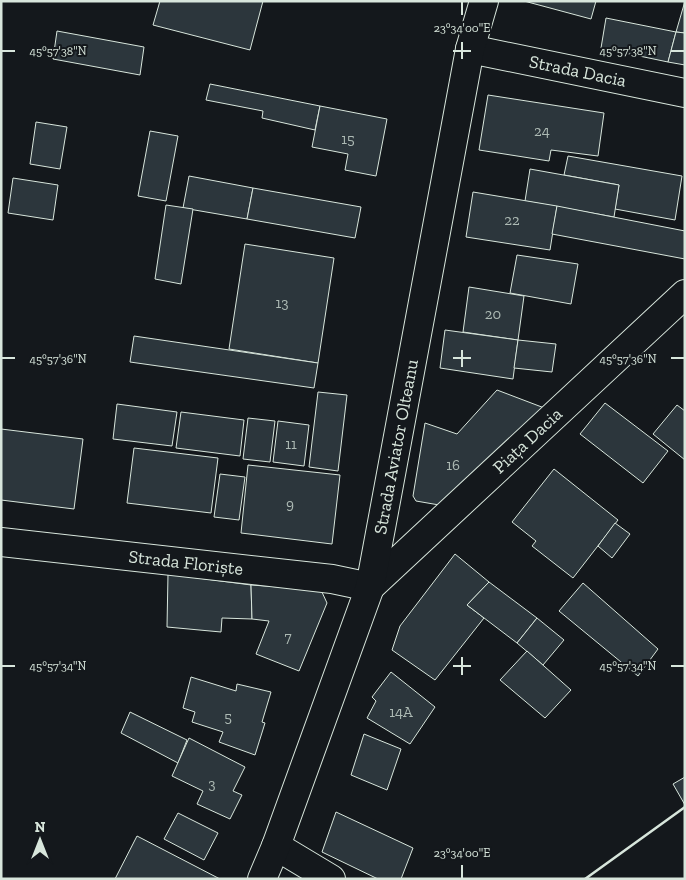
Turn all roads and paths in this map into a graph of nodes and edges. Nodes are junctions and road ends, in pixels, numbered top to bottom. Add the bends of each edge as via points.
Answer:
1 (484, 1) edge
2 (470, 49) junction
3 (685, 93) edge
4 (685, 294) edge
5 (1, 542) edge
6 (370, 587) junction
7 (276, 846) junction
8 (262, 879) edge
9 (331, 879) edge

1 - 2 street, Strada Aviator Olteanu
2 - 3 street, Strada Dacia
2 - 6 street, Strada Aviator Olteanu
4 - 6 street, Piața Dacia
5 - 6 street, Strada Floriște via 332,579
6 - 7 street, Strada Aviator Olteanu
7 - 8 street, Strada Aviator Olteanu
7 - 9 street

